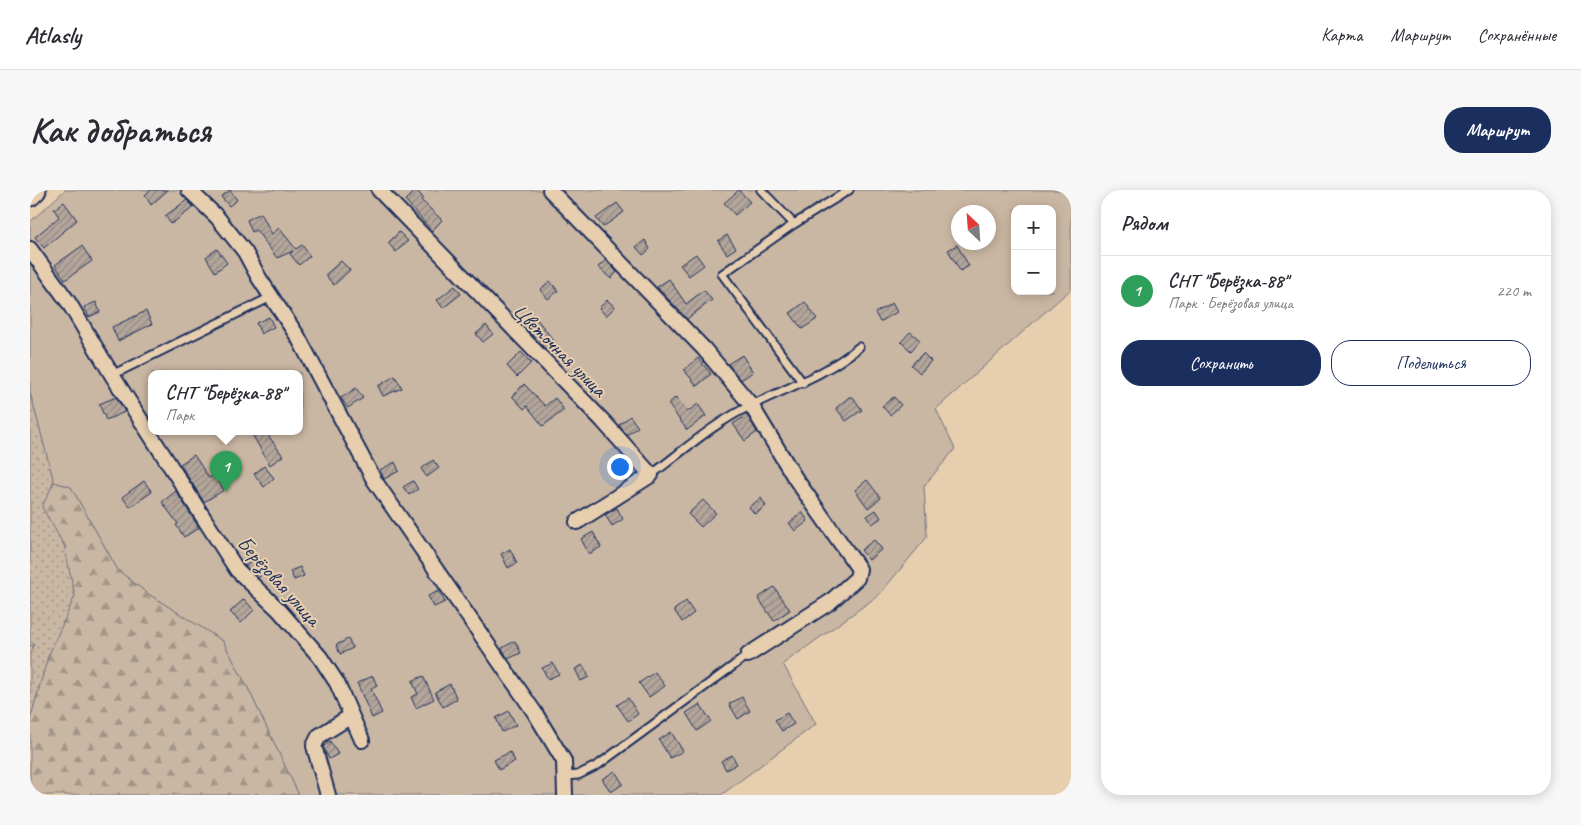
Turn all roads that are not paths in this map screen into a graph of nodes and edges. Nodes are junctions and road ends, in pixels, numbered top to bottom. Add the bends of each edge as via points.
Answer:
1 (35, 190) edge
2 (189, 190) edge
3 (379, 190) edge
4 (550, 190) edge
5 (761, 190) edge
6 (849, 190) edge
7 (30, 195) edge
8 (794, 224) junction
9 (30, 249) edge
10 (271, 297) junction
11 (860, 346) dead end
12 (112, 375) junction
13 (803, 383) junction
14 (751, 405) junction
15 (148, 431) edge
16 (150, 435) edge
17 (651, 475) junction
18 (576, 522) dead end
19 (748, 655) joint
20 (351, 716) junction
21 (362, 740) dead end
22 (566, 776) junction
23 (328, 795) edge
24 (565, 795) edge

1 - 7 main road
2 - 10 street via 233,235
3 - 17 street, Цветочная улица via 603,421
4 - 14 street via 704,349
5 - 8 lane
6 - 8 lane
8 - 13 lane via 722,274
9 - 12 street, Берёзовая улица via 69,303
10 - 12 lane
10 - 22 street via 298,337 374,480 535,713 564,761
11 - 13 lane via 844,360
12 - 15 street, Берёзовая улица
13 - 14 lane
14 - 17 lane
14 - 19 street via 795,478 859,569 858,578 830,602
16 - 20 street, Берёзовая улица via 237,570 320,657 337,683
17 - 18 street
19 - 22 lane via 598,765 578,775
20 - 21 street, Берёзовая улица
20 - 23 street via 319,736 314,746
22 - 24 street

